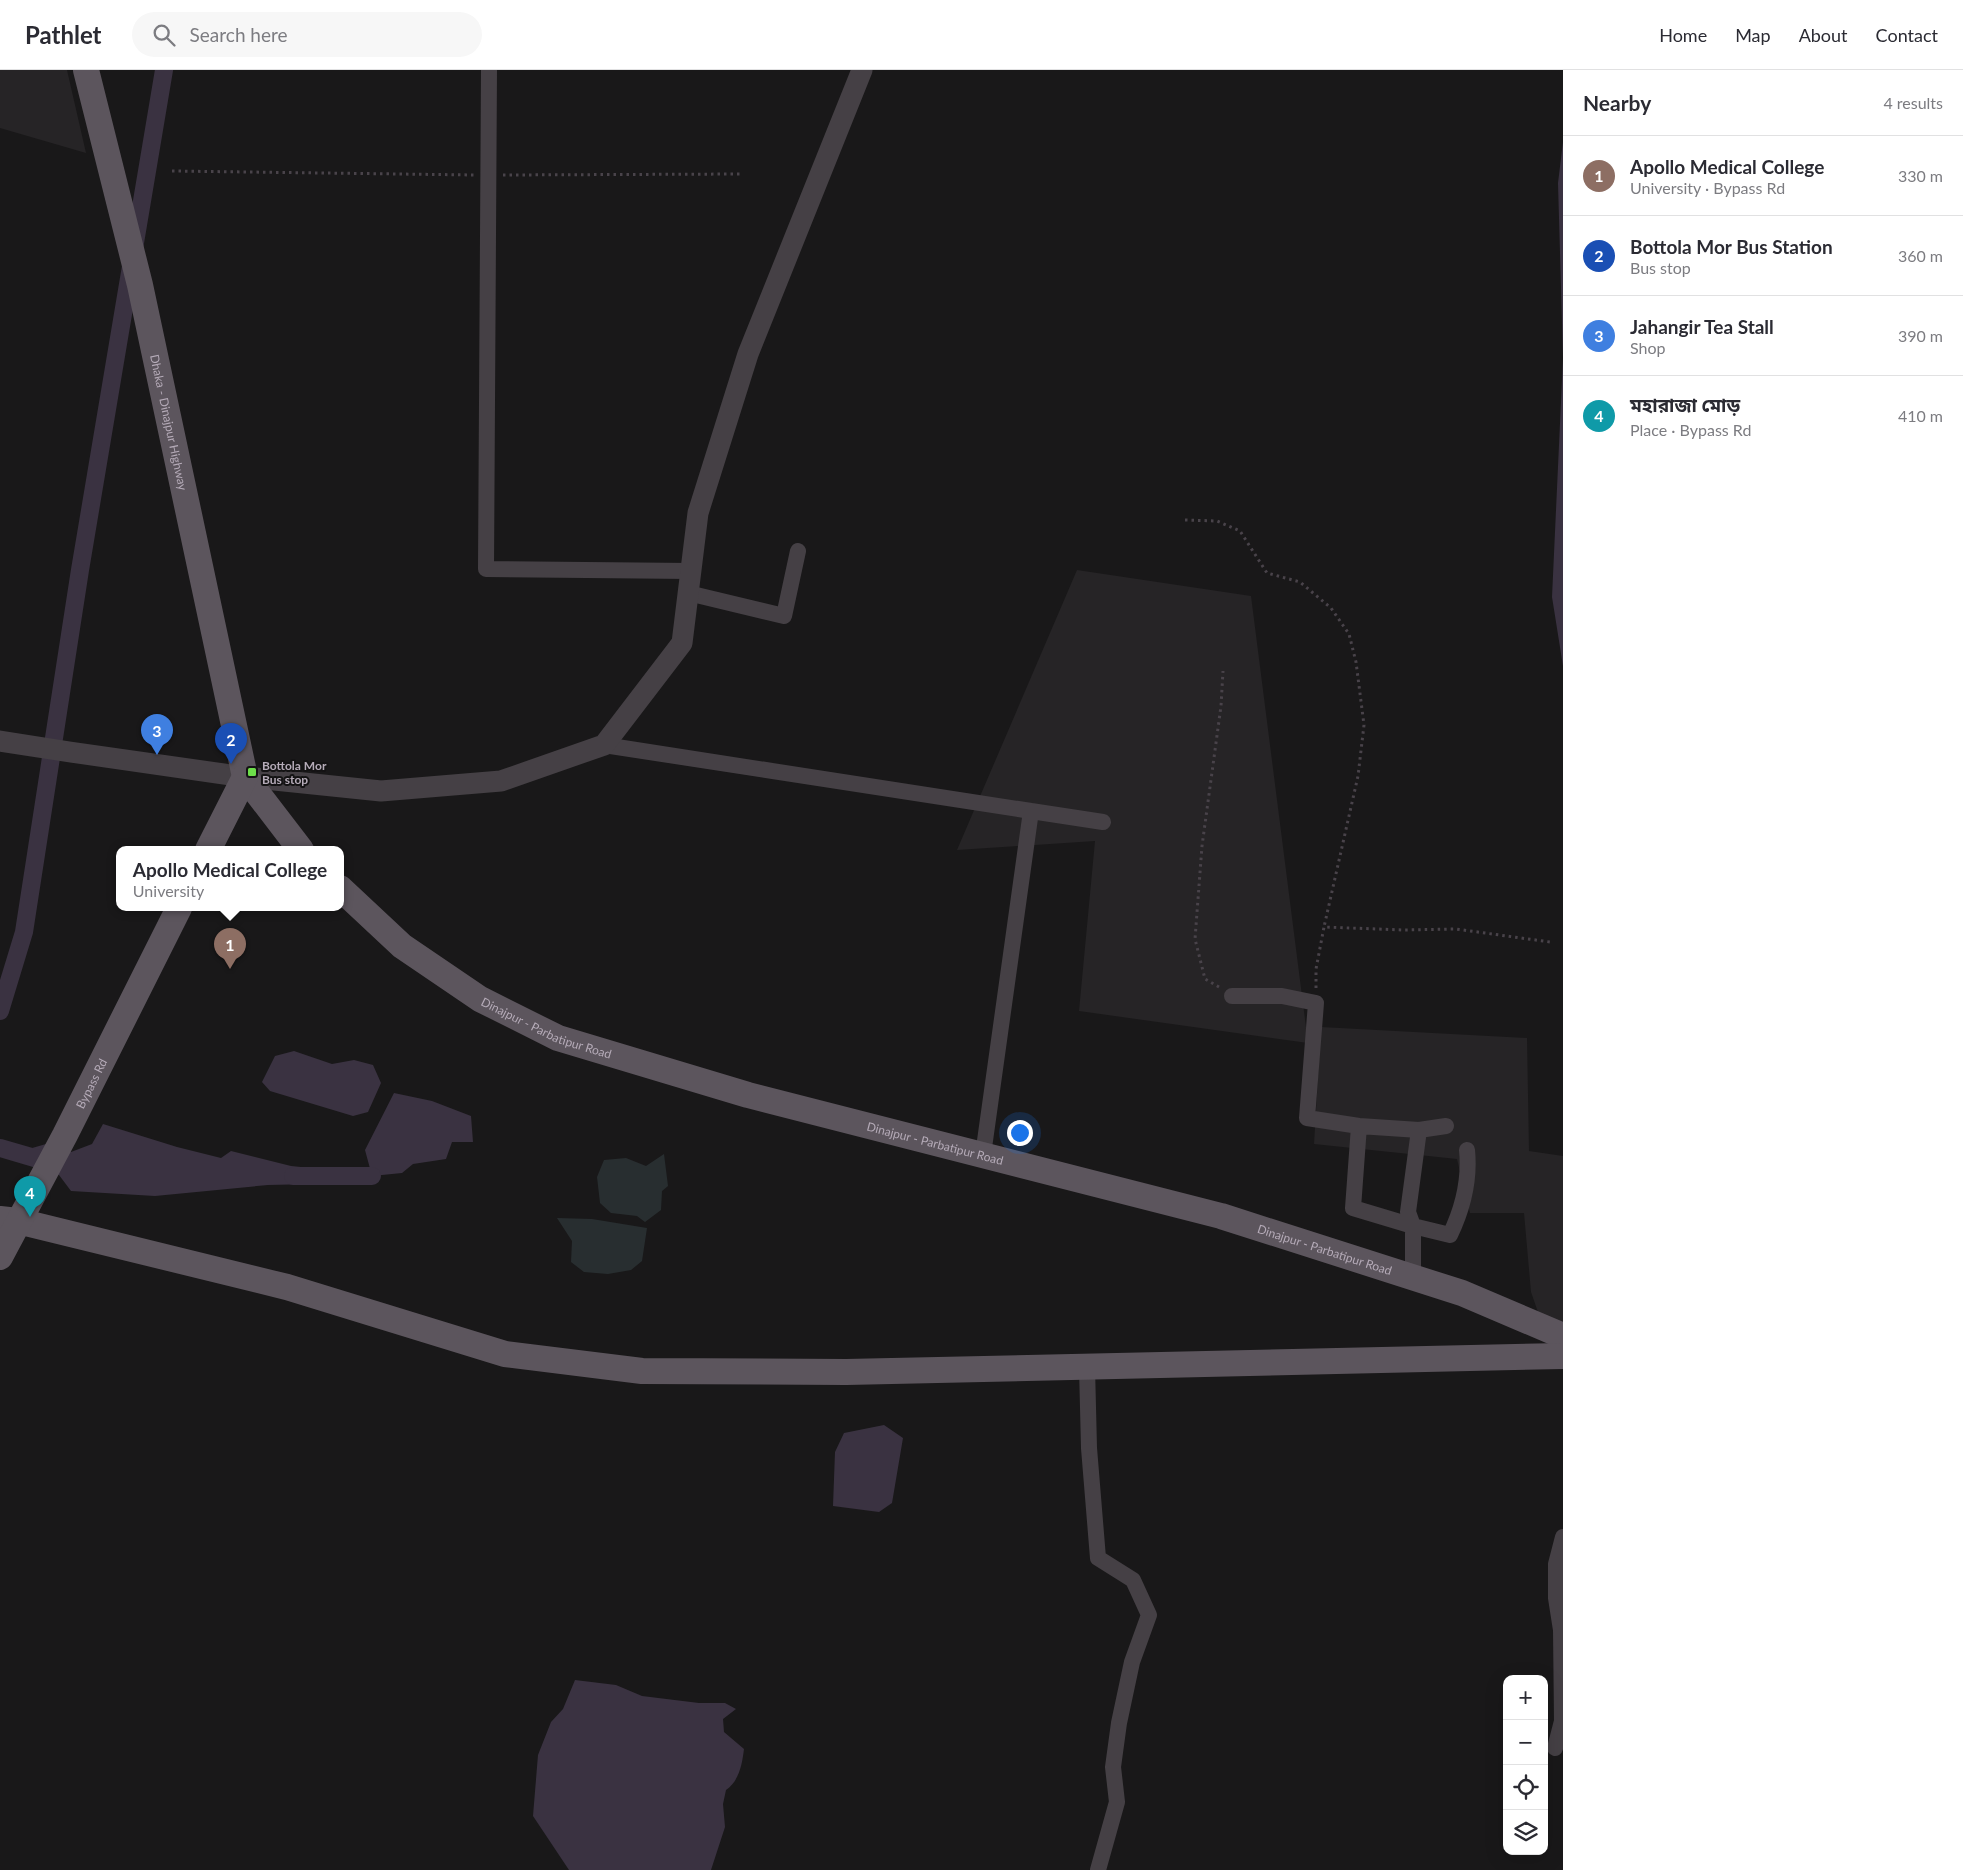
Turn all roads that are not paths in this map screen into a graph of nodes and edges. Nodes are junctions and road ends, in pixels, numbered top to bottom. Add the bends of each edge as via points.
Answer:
1 (86, 70) edge
2 (489, 70) edge
3 (862, 70) edge
4 (798, 550) dead end
5 (691, 571) junction
6 (688, 593) junction
7 (10, 743) edge
8 (604, 744) junction
9 (245, 777) junction
10 (1031, 811) junction
11 (1103, 822) dead end
12 (210, 846) edge
13 (298, 846) edge
14 (344, 892) edge
15 (177, 911) edge
16 (1232, 996) road end
17 (1358, 1126) junction
18 (1446, 1126) dead end
19 (1419, 1130) junction
20 (1468, 1150) dead end
21 (982, 1155) junction
22 (9, 1220) edge
23 (1414, 1226) junction
24 (0, 1257) edge
25 (1413, 1277) junction
26 (1563, 1336) edge
27 (1563, 1356) edge
28 (1087, 1366) junction
29 (1563, 1537) edge
30 (1562, 1630) edge
31 (1555, 1748) dead end
32 (1098, 1870) edge

1 - 9 main road, Dhaka - Dinajpur Highway via 140,285
2 - 5 street via 486,569
3 - 5 street via 748,354 698,512
4 - 6 street via 784,616
5 - 6 street
6 - 8 street via 682,643
7 - 9 street
8 - 9 street via 492,782 381,791
8 - 10 street
9 - 12 main road
9 - 13 main road
10 - 11 street
10 - 21 street
14 - 21 main road, Dinajpur - Parbatipur Road via 409,951 480,1000 558,1038 748,1095
15 - 22 main road, Bypass Rd via 65,1135 39,1181
16 - 17 street via 1282,996 1316,1003 1307,1118
17 - 19 street
17 - 23 street via 1353,1208
18 - 19 street
19 - 23 street via 1408,1212
20 - 23 street via 1469,1171 1460,1214 1450,1235
21 - 25 main road, Dinajpur - Parbatipur Road via 1222,1216
22 - 24 main road, Bypass Rd
22 - 28 main road via 287,1287 505,1354 642,1371 846,1372
23 - 25 street
25 - 26 main road, Dinajpur - Parbatipur Road via 1462,1293
27 - 28 main road
28 - 32 street via 1089,1448 1098,1558 1133,1580 1149,1615 1132,1662 1119,1723 1113,1767 1117,1802
29 - 30 street via 1556,1564 1556,1598
30 - 31 street via 1562,1721

